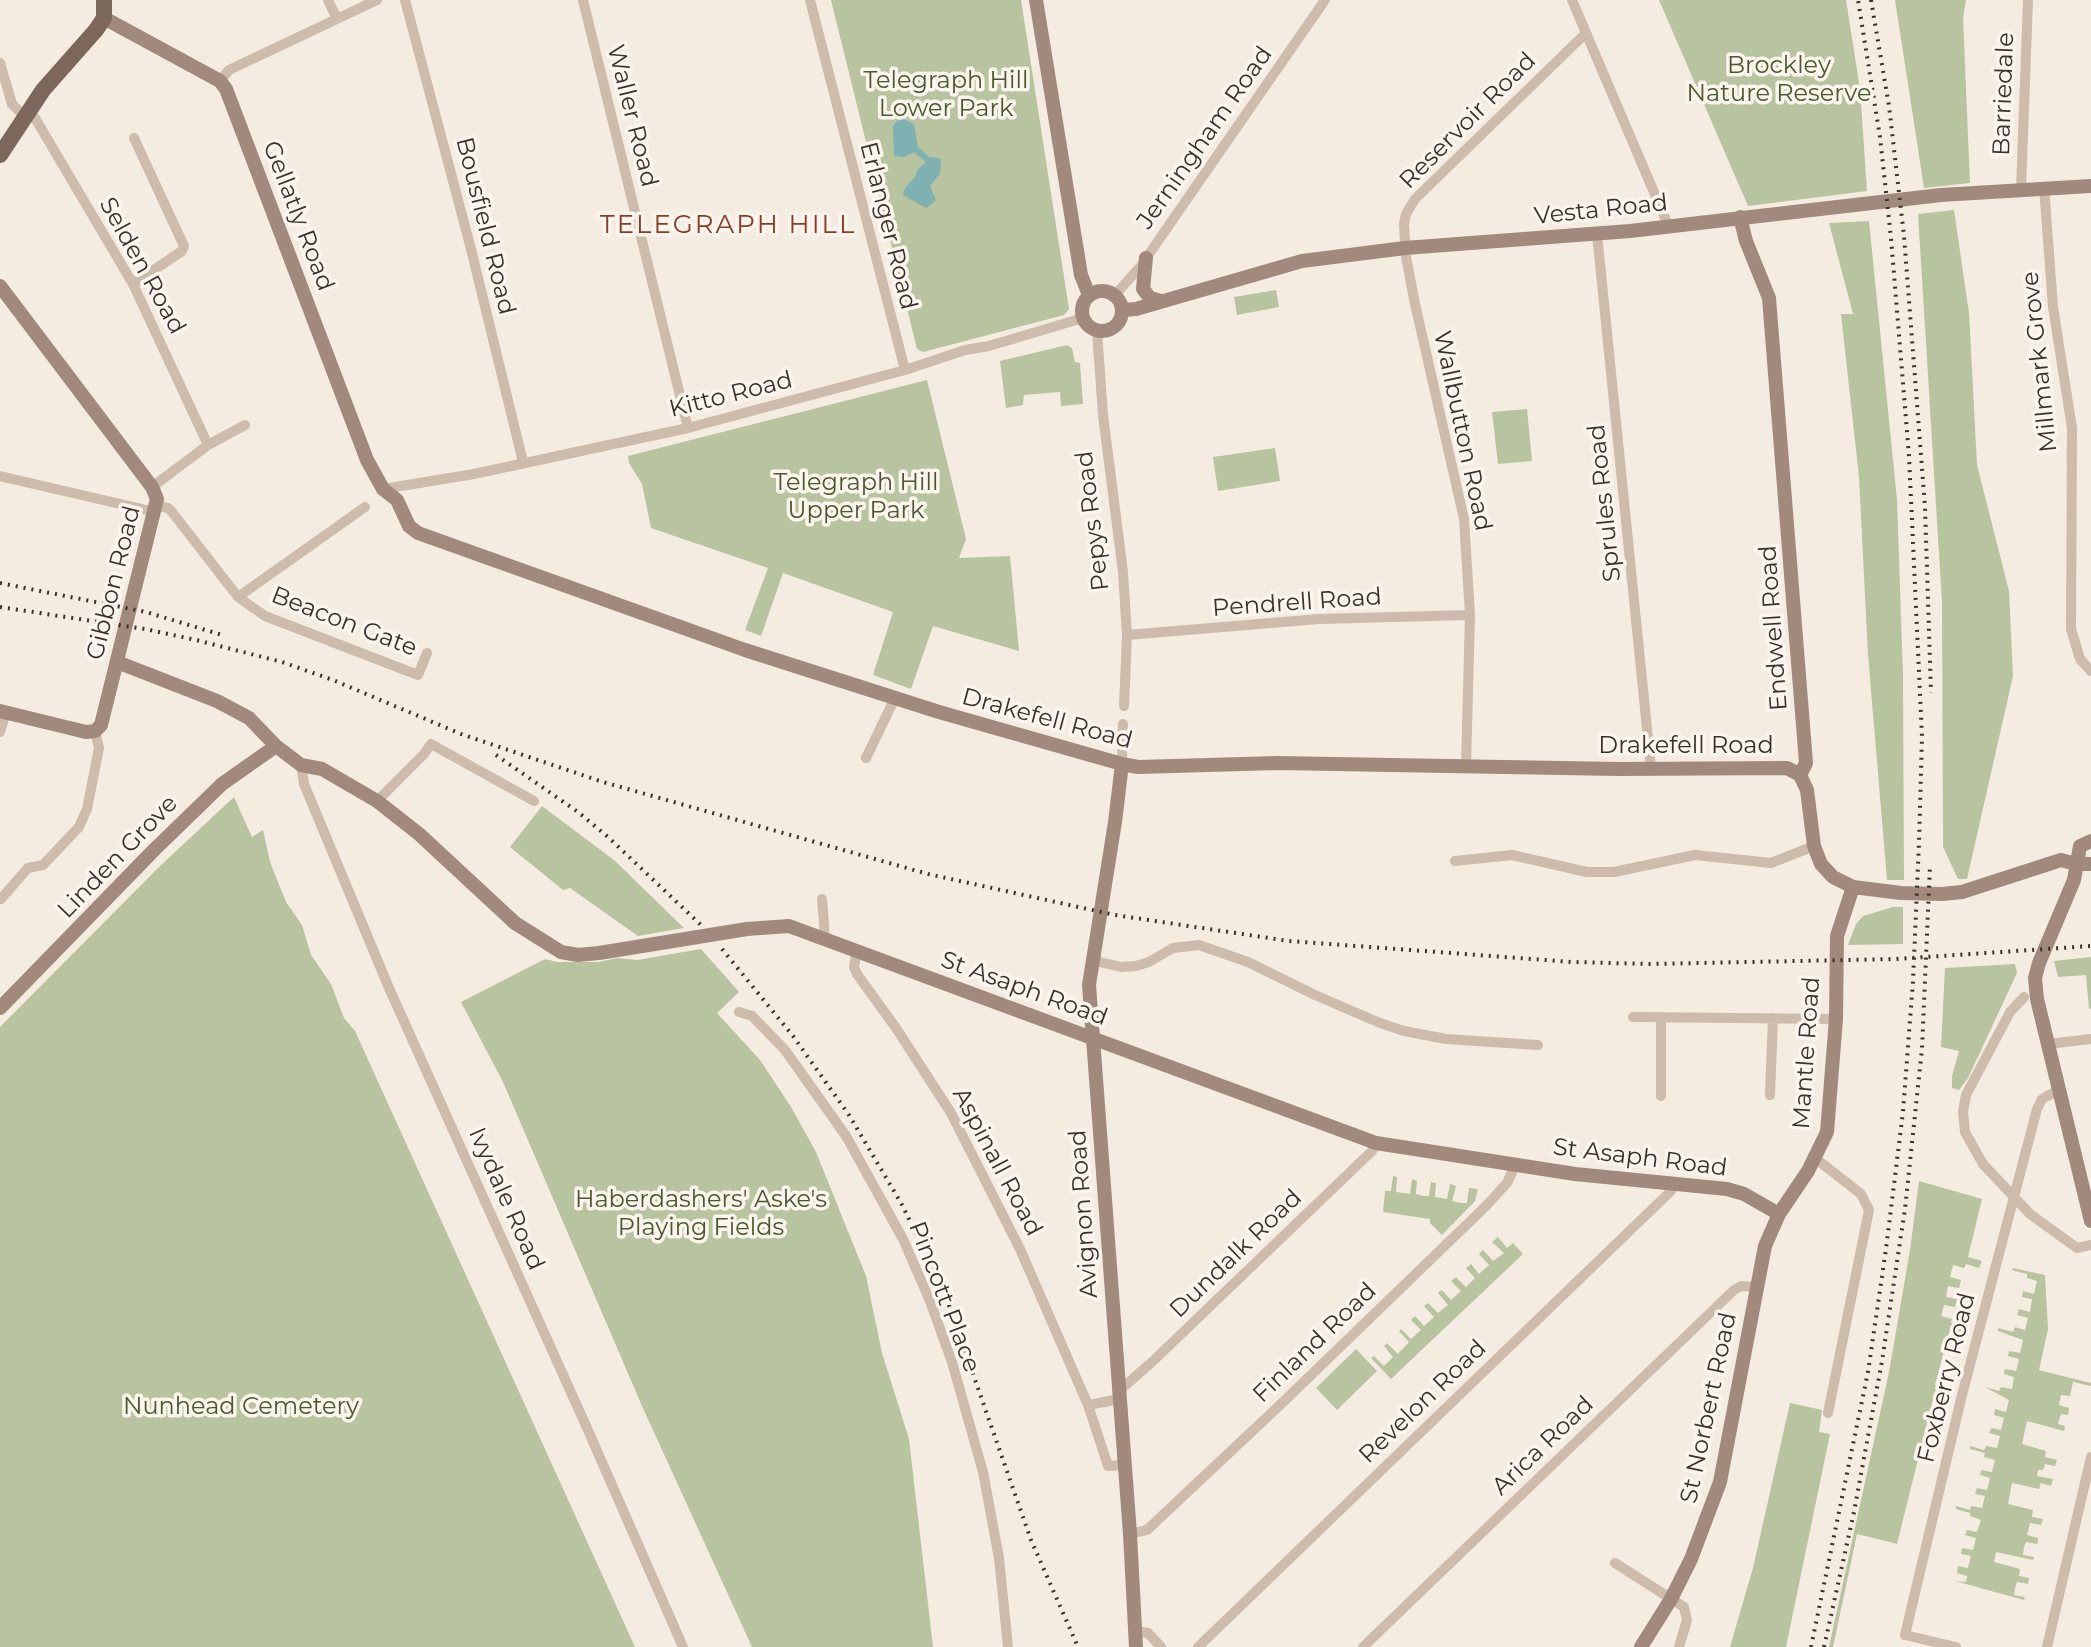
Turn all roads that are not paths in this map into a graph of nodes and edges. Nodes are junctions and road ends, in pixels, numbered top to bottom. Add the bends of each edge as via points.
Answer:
1 (104, 0) edge
2 (328, 0) edge
3 (377, 0) edge
4 (405, 0) edge
5 (583, 0) edge
6 (810, 0) edge
7 (1036, 0) edge
8 (1325, 0) edge
9 (1572, 0) edge
10 (2028, 0) edge
11 (104, 18) junction
12 (337, 19) junction
13 (1585, 34) junction
14 (0, 63) edge
15 (220, 81) junction
16 (28, 114) junction
17 (134, 138) dead end
18 (0, 155) edge
19 (2091, 186) edge
20 (2044, 187) junction
21 (2021, 189) junction
22 (1740, 217) junction
23 (1668, 225) junction
24 (1597, 234) junction
25 (1405, 248) junction
26 (1146, 258) junction
27 (133, 284) junction
28 (0, 286) edge
29 (1089, 295) junction
30 (1114, 296) junction
31 (1161, 301) junction
32 (1122, 310) junction
33 (1083, 318) junction
34 (1097, 331) junction
35 (905, 370) junction
36 (245, 425) dead end
37 (688, 428) junction
38 (208, 445) junction
39 (523, 462) junction
40 (0, 476) edge
41 (152, 487) junction
42 (383, 489) junction
43 (365, 507) dead end
44 (155, 509) junction
45 (238, 597) junction
46 (1470, 615) junction
47 (1127, 635) junction
48 (427, 653) dead end
49 (117, 662) junction
50 (2091, 671) edge
51 (895, 698) junction
52 (1124, 706) dead end
53 (3, 712) edge
54 (1123, 724) dead end
55 (95, 731) junction
56 (0, 732) edge
57 (276, 746) junction
58 (866, 758) dead end
59 (1122, 764) junction
60 (301, 765) junction
61 (1466, 766) junction
62 (1651, 768) junction
63 (1800, 775) junction
64 (377, 801) junction
65 (534, 801) dead end
66 (2091, 841) edge
67 (1814, 846) junction
68 (1455, 861) dead end
69 (2084, 864) edge
70 (1853, 887) junction
71 (1, 899) edge
72 (822, 899) dead end
73 (825, 938) junction
74 (857, 950) junction
75 (1091, 960) junction
76 (2024, 997) dead end
77 (0, 1008) edge
78 (739, 1012) dead end
79 (1633, 1017) dead end
80 (1661, 1017) junction
81 (1773, 1018) junction
82 (1836, 1019) junction
83 (1093, 1039) junction
84 (2091, 1039) edge
85 (2048, 1044) junction
86 (1538, 1045) dead end
87 (2058, 1090) junction
88 (1770, 1095) dead end
89 (1661, 1096) dead end
90 (1376, 1143) junction
91 (1815, 1158) junction
92 (1515, 1166) junction
93 (1672, 1183) junction
94 (2013, 1197) junction
95 (1779, 1214) junction
96 (2091, 1221) edge
97 (2091, 1245) edge
98 (1756, 1287) junction
99 (1120, 1394) junction
100 (1088, 1405) junction
101 (1828, 1413) dead end
102 (2091, 1457) edge
103 (1124, 1465) junction
104 (1130, 1534) junction
105 (1615, 1563) dead end
106 (1671, 1599) junction
107 (1136, 1631) junction
108 (683, 1647) edge
109 (1008, 1647) edge
110 (1136, 1647) edge
111 (1161, 1647) edge
112 (1198, 1647) edge
113 (1363, 1647) edge
114 (1641, 1647) edge
115 (1679, 1647) edge
116 (1956, 1647) edge
117 (2047, 1647) edge

1 - 11 main road
2 - 12 street
3 - 12 street
4 - 39 street, Bousfield Road
5 - 37 street, Waller Road
6 - 35 street, Erlanger Road
7 - 29 street via 1081,275
8 - 26 street, Jerningham Road
9 - 13 street
10 - 21 street, Barriedale
11 - 15 street
11 - 16 main road
12 - 15 street via 229,70
13 - 23 street
13 - 25 street, Reservoir Road via 1410,204
14 - 16 street, Selden Road via 12,104
15 - 42 street, Gellatly Road via 367,460
16 - 18 main road
16 - 27 street, Selden Road
17 - 27 street via 184,246
19 - 20 street, Vesta Road
20 - 21 street, Vesta Road
20 - 50 street, Millmark Grove via 2053,307 2072,428 2071,629 2080,659
21 - 22 street, Vesta Road
22 - 23 street, Vesta Road
22 - 63 street, Endwell Road via 1769,298 1806,763
23 - 24 street, Vesta Road
24 - 25 street, Vesta Road
24 - 62 street, Sprules Road
25 - 31 street, Vesta Road via 1302,261
25 - 46 street, Wallbutton Road via 1464,519
26 - 30 street, Jerningham Road
26 - 31 street via 1143,289
27 - 38 street, Selden Road
28 - 41 street, Gibbon Road
29 - 30 street
29 - 33 street
30 - 32 street
31 - 32 street, Vesta Road
32 - 34 street via 1119,323
33 - 34 street
33 - 35 street, Kitto Road
34 - 47 street, Pepys Road
35 - 37 street, Kitto Road
36 - 38 street
37 - 39 street, Kitto Road
38 - 41 street
39 - 42 street, Kitto Road
40 - 44 street
41 - 44 street, Gibbon Road
42 - 51 street, Drakefell Road via 397,500 418,533
43 - 45 street
44 - 45 street via 162,506 172,512
44 - 49 street, Gibbon Road
45 - 48 street, Beacon Gate via 265,616 418,675
46 - 47 street, Pendrell Road via 1319,619
46 - 61 street, Wallbutton Road
47 - 52 street, Pepys Road
49 - 55 street, Gibbon Road
49 - 57 street, St Asaph Road via 222,703 249,718
51 - 58 street
51 - 59 street, Drakefell Road
53 - 55 street
53 - 56 street
54 - 59 street
55 - 71 street, Gibbon Road via 99,748 91,810 43,865 28,868
57 - 60 street, St Asaph Road
57 - 77 street, Linden Grove via 222,784
59 - 61 street, Drakefell Road
59 - 75 street, Avignon Road
60 - 64 street, St Asaph Road via 322,769
60 - 108 street, Ivydale Road via 304,784 389,988
61 - 62 street, Drakefell Road
62 - 63 street, Drakefell Road via 1787,768
63 - 67 street, Endwell Road
64 - 65 street via 431,744
64 - 73 street, St Asaph Road via 515,923 550,947 578,955 789,926
66 - 69 street via 2080,846
67 - 68 street via 1771,863 1695,855 1614,872 1587,872 1512,855
67 - 70 street, Endwell Road via 1833,877
69 - 70 street, Endwell Road via 2061,860 1942,894
69 - 85 street via 2035,978
70 - 82 street, Mantle Road via 1837,936
72 - 73 street
73 - 74 street, St Asaph Road
74 - 83 street, St Asaph Road
74 - 100 street, Aspinall Road via 857,974 951,1113 985,1177
75 - 83 street, Avignon Road
75 - 86 street via 1136,966 1173,948 1199,945 1404,1031
76 - 94 street via 2010,1012 1966,1095 1963,1112 1968,1141
78 - 109 street, Pincott Place via 752,1016 785,1050 846,1136 903,1239 930,1301 983,1472
79 - 80 street
80 - 81 street
80 - 89 street
81 - 82 street
81 - 88 street
82 - 91 street, Mantle Road via 1827,1132
83 - 90 street, St Asaph Road
83 - 99 street, Avignon Road
84 - 85 street
85 - 87 street
87 - 94 street, Foxberry Road via 2042,1099 2037,1109
87 - 96 street
90 - 92 street, St Asaph Road
90 - 99 street, Dundalk Road
91 - 95 street, Mantle Road
91 - 101 street via 1861,1194 1869,1210
92 - 93 street, St Asaph Road
92 - 104 street, Finland Road via 1486,1206 1280,1405 1147,1530
93 - 95 street, St Asaph Road via 1727,1189
93 - 112 street, Revelon Road via 1671,1191
94 - 97 street via 2072,1245
94 - 116 street, Foxberry Road via 1905,1635
95 - 98 street, St Norbert Road
98 - 106 street, St Norbert Road via 1720,1482
98 - 113 street, Arica Road via 1734,1290
99 - 100 street
99 - 103 street, Avignon Road
100 - 103 street, Aspinall Road via 1108,1466
102 - 117 street
103 - 104 street, Avignon Road
104 - 107 street, Avignon Road
105 - 106 street
106 - 114 street, St Norbert Road
106 - 115 street via 1687,1613
107 - 110 street, Avignon Road
107 - 111 street via 1148,1633

